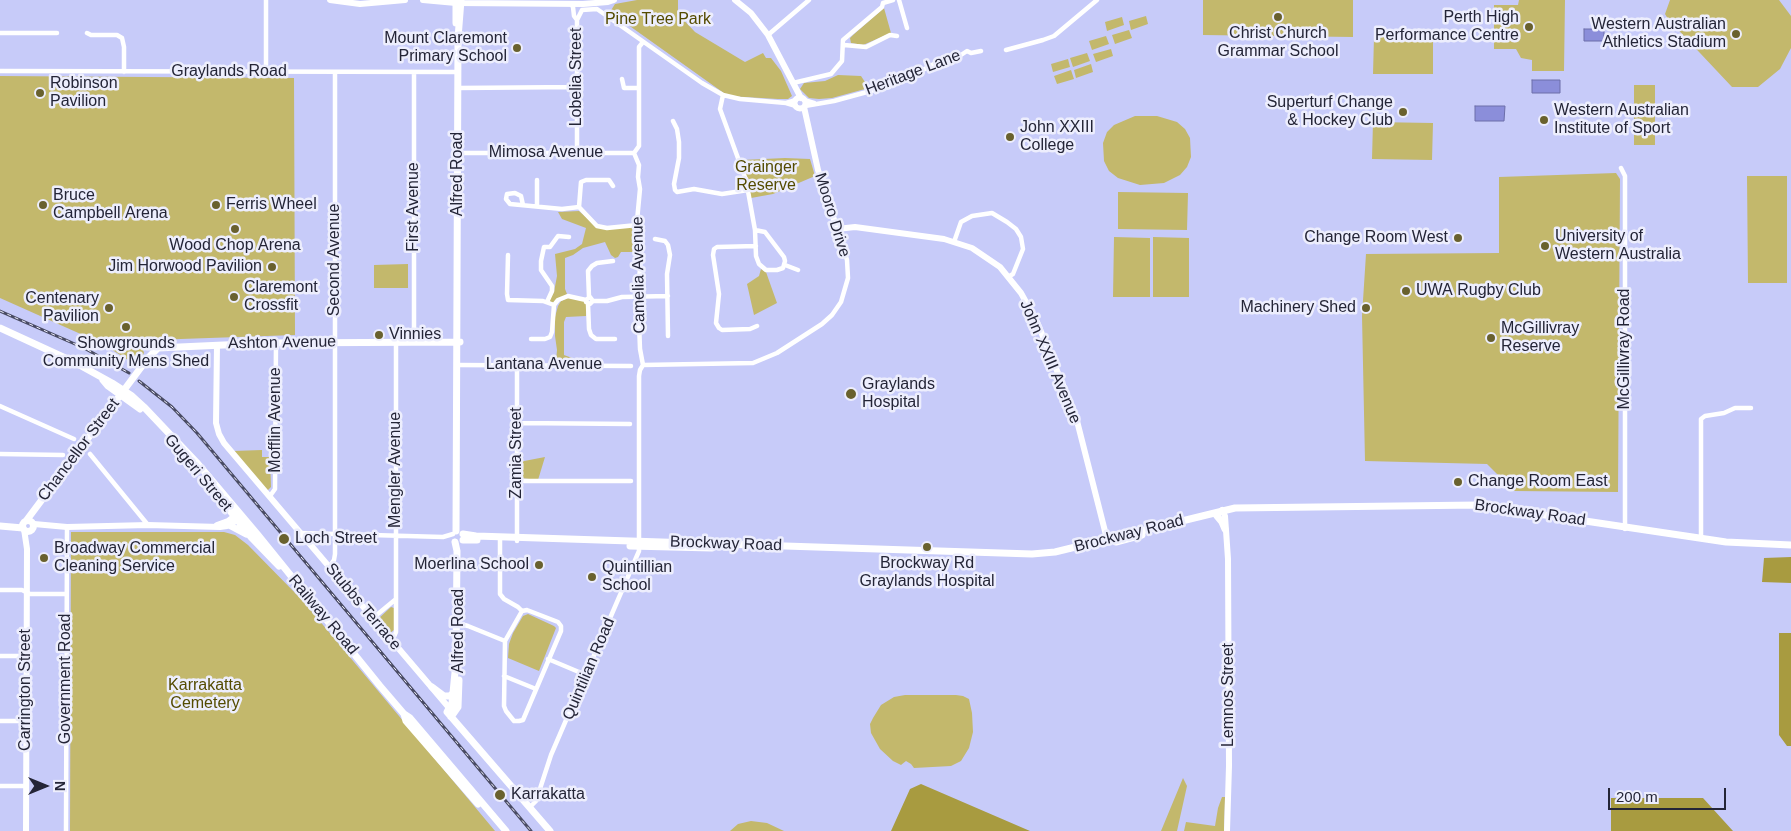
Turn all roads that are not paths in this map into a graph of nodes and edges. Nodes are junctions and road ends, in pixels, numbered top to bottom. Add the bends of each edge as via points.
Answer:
1 (266, 0) edge
2 (330, 0) edge
3 (405, 0) edge
4 (423, 0) edge
5 (588, 0) edge
6 (614, 0) edge
7 (735, 0) edge
8 (809, 0) edge
9 (892, 0) edge
10 (899, 0) edge
11 (1097, 0) edge
12 (458, 1) edge
13 (565, 2) edge
14 (577, 20) junction
15 (907, 28) dead end
16 (0, 33) edge
17 (57, 33) dead end
18 (88, 33) dead end
19 (768, 35) junction
20 (897, 36) dead end
21 (643, 42) junction
22 (843, 43) junction
23 (1006, 50) dead end
24 (981, 51) dead end
25 (0, 70) edge
26 (124, 72) junction
27 (266, 72) junction
28 (335, 72) junction
29 (414, 72) junction
30 (458, 72) junction
31 (622, 79) dead end
32 (794, 85) junction
33 (578, 87) junction
34 (458, 88) junction
35 (624, 88) junction
36 (639, 88) junction
37 (622, 95) dead end
38 (723, 95) junction
39 (800, 103) junction
40 (673, 121) dead end
41 (458, 153) junction
42 (634, 153) junction
43 (577, 154) junction
44 (1621, 168) dead end
45 (537, 180) dead end
46 (613, 186) dead end
47 (748, 190) junction
48 (523, 205) dead end
49 (536, 206) junction
50 (579, 207) junction
51 (637, 225) junction
52 (837, 229) junction
53 (756, 230) junction
54 (569, 237) dead end
55 (654, 239) dead end
56 (954, 242) junction
57 (756, 246) junction
58 (508, 255) dead end
59 (613, 261) dead end
60 (785, 265) junction
61 (798, 270) dead end
62 (1008, 277) junction
63 (668, 296) junction
64 (638, 297) junction
65 (589, 300) junction
66 (547, 302) junction
67 (554, 305) junction
68 (757, 326) dead end
69 (2, 330) edge
70 (668, 336) dead end
71 (531, 339) dead end
72 (615, 339) dead end
73 (335, 341) junction
74 (414, 341) junction
75 (276, 342) junction
76 (396, 342) junction
77 (458, 342) junction
78 (216, 345) junction
79 (458, 365) junction
80 (643, 365) junction
81 (517, 366) junction
82 (631, 366) dead end
83 (123, 392) junction
84 (0, 406) edge
85 (1751, 408) dead end
86 (517, 423) junction
87 (630, 424) dead end
88 (74, 439) dead end
89 (0, 454) edge
90 (90, 454) dead end
91 (63, 455) dead end
92 (518, 481) junction
93 (630, 482) dead end
94 (270, 496) junction
95 (1223, 513) junction
96 (238, 516) junction
97 (148, 525) junction
98 (229, 525) junction
99 (2, 526) edge
100 (28, 526) junction
101 (211, 526) junction
102 (67, 527) junction
103 (1625, 528) junction
104 (1225, 529) joint
105 (300, 533) junction
106 (334, 534) junction
107 (396, 536) junction
108 (251, 537) junction
109 (459, 537) junction
110 (1701, 538) junction
111 (500, 539) junction
112 (517, 539) junction
113 (1108, 541) junction
114 (640, 544) junction
115 (1791, 545) edge
116 (1791, 550) edge
117 (1228, 559) junction
118 (330, 567) junction
119 (288, 574) junction
120 (0, 590) edge
121 (26, 592) junction
122 (66, 594) junction
123 (396, 599) junction
124 (522, 611) junction
125 (373, 618) junction
126 (458, 624) junction
127 (392, 641) junction
128 (505, 641) junction
129 (0, 656) edge
130 (26, 656) junction
131 (548, 659) junction
132 (419, 674) junction
133 (586, 675) junction
134 (504, 676) junction
135 (432, 687) junction
136 (536, 689) junction
137 (453, 693) junction
138 (451, 713) junction
139 (404, 714) junction
140 (0, 721) edge
141 (26, 721) junction
142 (0, 786) edge
143 (26, 786) junction
144 (530, 805) junction
145 (26, 831) edge
146 (66, 831) edge
147 (500, 831) edge
148 (506, 831) edge
149 (550, 831) edge
150 (555, 831) edge
151 (1227, 831) edge

1 - 27 street
2 - 3 street via 360,4
4 - 12 street
5 - 13 street
6 - 13 street
7 - 19 street, Mooro Drive via 751,13
8 - 19 street
9 - 22 street via 883,2 882,7
10 - 15 street
11 - 23 street via 1054,36
12 - 13 street
12 - 30 main road, Alfred Road
13 - 14 street, Lobelia Street via 574,7
14 - 21 street, Heritage Lane via 582,10 597,8
14 - 33 street, Lobelia Street
16 - 17 street
18 - 26 street via 122,38
19 - 32 street, Mooro Drive
20 - 22 street via 890,35 866,47
21 - 36 street, Camelia Avenue via 639,47
21 - 38 street, Heritage Lane
22 - 32 street via 842,61 831,74
24 - 39 street, Heritage Lane via 947,57 885,87 834,101
25 - 26 street, Graylands Road
26 - 27 street, Graylands Road
27 - 28 street, Graylands Road
28 - 29 street, Graylands Road
28 - 73 street, Second Avenue
29 - 30 street, Graylands Road
29 - 74 street, First Avenue
30 - 34 main road, Alfred Road
31 - 35 street
32 - 39 street, Mooro Drive
33 - 34 street
33 - 43 street, Lobelia Street
34 - 41 main road, Alfred Road
35 - 36 street
35 - 37 street
36 - 42 street, Camelia Avenue via 639,146
38 - 39 street, Heritage Lane
38 - 47 street via 720,109
39 - 52 street, Mooro Drive
40 - 47 street via 679,142 674,184 677,192 694,189 722,194
41 - 43 street, Mimosa Avenue
41 - 77 main road, Alfred Road
42 - 43 street, Mimosa Avenue
42 - 51 street, Camelia Avenue via 639,165 640,189
44 - 103 street, McGillivray Road via 1625,176
45 - 49 street
46 - 50 street via 609,180 581,182
47 - 53 street
48 - 49 street
49 - 50 street via 562,210
50 - 51 street via 597,226
51 - 64 street, Camelia Avenue via 642,238
52 - 56 street, John XXIII Avenue via 861,228
52 - 80 street, Mooro Drive via 848,278 837,309 817,328 770,357 753,363
53 - 57 street
53 - 60 street via 765,232 784,257
54 - 66 street via 558,236 550,247 544,247 541,270 552,286
55 - 63 street via 668,245
56 - 62 street, John XXIII Avenue via 972,248 1000,267
56 - 62 street via 961,222 972,216 992,214 1007,222 1021,237 1023,249 1013,274
57 - 60 street via 756,256 764,269 777,270
57 - 68 street via 716,247 713,255 719,294 716,323 719,328 750,329
58 - 66 street via 508,300
59 - 65 street via 597,263 588,271
60 - 61 street
62 - 113 street, John XXIII Avenue via 1037,322 1076,417
63 - 64 street
63 - 70 street
64 - 65 street
64 - 80 street, Camelia Avenue
65 - 67 street via 568,296
65 - 72 street via 591,335 596,339
66 - 67 street
67 - 71 street via 550,337
69 - 83 main road, Gugeri Street via 102,377 108,386
73 - 75 main road, Ashton Avenue
73 - 76 main road, Ashton Avenue
73 - 106 street, Second Avenue
74 - 76 main road, Ashton Avenue
74 - 77 main road, Ashton Avenue
75 - 78 main road, Ashton Avenue
75 - 94 street, Mofflin Avenue via 275,488
76 - 107 street, Mengler Avenue
77 - 79 main road, Alfred Road
78 - 83 main road, Ashton Avenue via 158,348
78 - 94 street, Stubbs Terrace via 216,423 219,434
79 - 81 street, Lantana Avenue
79 - 109 main road, Alfred Road
80 - 114 street, Camelia Avenue via 639,376
81 - 82 street, Lantana Avenue
81 - 86 street, Zamia Street
83 - 96 main road, Gugeri Street via 179,448
83 - 100 main road, Chancellor Street via 34,510
84 - 88 street
85 - 110 street via 1735,408 1701,419
86 - 87 street
86 - 92 street, Zamia Street
89 - 91 street
90 - 97 street
92 - 93 street
92 - 112 street, Zamia Street
94 - 105 street, Stubbs Terrace
95 - 103 main road, Brockway Road via 1246,507 1483,505
95 - 104 main road
95 - 113 main road, Brockway Road
95 - 117 street, Lemnos Street via 1229,527
96 - 98 street
96 - 101 street
96 - 108 main road, Gugeri Street
96 - 119 main road, Railway Road via 258,535
97 - 101 street
97 - 102 street
98 - 101 street
98 - 108 main road
99 - 100 main road
100 - 102 street
100 - 121 street, Carrington Street
102 - 122 street, Government Road
103 - 110 main road, Brockway Road
103 - 116 main road, Brockway Road via 1734,546
104 - 117 street, Lemnos Street
105 - 106 street, Brockway Road
105 - 118 street, Stubbs Terrace
106 - 107 street, Brockway Road
106 - 118 street, Second Avenue via 334,557
107 - 109 street, Brockway Road
107 - 123 street, Mengler Avenue
108 - 119 main road, Gugeri Street
109 - 111 main road, Brockway Road
109 - 126 main road, Alfred Road
110 - 115 main road, Brockway Road
111 - 112 main road, Brockway Road
111 - 124 street via 500,594
112 - 114 main road, Brockway Road
113 - 114 main road, Brockway Road via 1032,554
114 - 133 street, Quintilian Road
117 - 151 street, Lemnos Street
118 - 125 street, Stubbs Terrace
119 - 139 main road, Railway Road
120 - 121 street
121 - 122 street
121 - 130 street, Carrington Street
122 - 146 street, Government Road
123 - 125 street
123 - 127 street, Mengler Avenue via 396,634
124 - 128 street
124 - 131 street via 530,611 561,626
125 - 127 street, Stubbs Terrace
126 - 128 street
126 - 137 main road, Alfred Road
126 - 138 main road, Alfred Road via 458,707
127 - 132 street, Stubbs Terrace
128 - 134 street
129 - 130 street
130 - 141 street, Carrington Street
131 - 133 street
131 - 136 street
132 - 135 street, Stubbs Terrace
132 - 138 street, Stubbs Terrace
133 - 144 street, Quintilian Road via 551,755 537,797
134 - 136 street
134 - 136 street via 504,706 514,721 522,720
135 - 137 main road via 444,696
135 - 138 street, Stubbs Terrace
137 - 138 main road, Alfred Road
138 - 144 main road, Stubbs Terrace
139 - 147 main road, Railway Road via 406,721
139 - 148 main road, Railway Road
140 - 141 street
141 - 143 street, Carrington Street
142 - 143 street
143 - 145 street, Carrington Street
144 - 149 main road, Stubbs Terrace
144 - 150 main road, Stubbs Terrace

